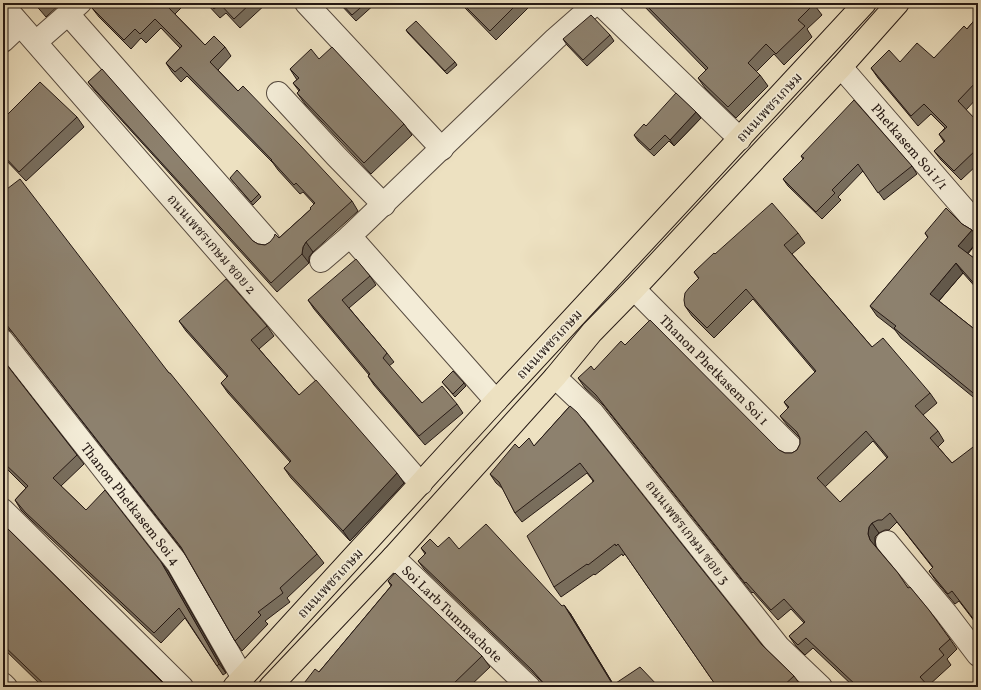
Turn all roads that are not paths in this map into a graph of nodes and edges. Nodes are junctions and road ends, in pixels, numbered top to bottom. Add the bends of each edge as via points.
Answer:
1 (306, 3) edge
2 (597, 3) edge
3 (867, 3) edge
4 (3, 5) edge
5 (74, 8) edge
6 (891, 11) edge
7 (20, 25) junction
8 (3, 41) edge
9 (36, 42) junction
10 (841, 67) junction
11 (278, 93) dead end
12 (740, 139) junction
13 (442, 148) junction
14 (384, 205) junction
15 (978, 225) edge
16 (350, 236) junction
17 (269, 242) edge
18 (321, 261) dead end
19 (634, 289) junction
20 (577, 313) junction
21 (592, 332) junction
22 (3, 341) edge
23 (555, 377) junction
24 (496, 401) junction
25 (795, 451) edge
26 (421, 484) junction
27 (3, 510) edge
28 (887, 542) dead end
29 (393, 557) junction
30 (978, 655) edge
31 (238, 682) edge
32 (3, 684) edge
33 (6, 687) edge
34 (182, 687) edge
35 (270, 687) edge
36 (529, 687) edge
37 (821, 687) edge

1 - 13 street
2 - 12 street
2 - 13 street
3 - 6 main road
3 - 12 main road, ถนนเพชรเกษม
4 - 7 street, ถนนเพชรเกษม ซอย 2
5 - 9 street
5 - 17 street
6 - 10 main road, ถนนเพชรเกษม
7 - 8 street
7 - 9 street, ถนนเพชรเกษม ซอย 2
9 - 26 street, ถนนเพชรเกษม ซอย 2
10 - 15 street, Phetkasem Soi 1/1
10 - 19 main road, ถนนเพชรเกษม
11 - 14 street
12 - 20 main road, ถนนเพชรเกษม
13 - 14 street
14 - 16 street
16 - 18 street
16 - 24 street
19 - 21 main road, ถนนเพชรเกษม
19 - 25 street, Thanon Phetkasem Soi 1
20 - 21 main road
20 - 24 main road, ถนนเพชรเกษม
21 - 23 main road, ถนนเพชรเกษม
22 - 31 street, Thanon Phetkasem Soi 4 via 178,564
23 - 29 main road, ถนนเพชรเกษม
23 - 37 street, ถนนเพชรเกษม ซอย 3 via 594,413 779,646
24 - 26 main road, ถนนเพชรเกษม
26 - 31 main road, ถนนเพชรเกษม
27 - 34 street
28 - 30 street
29 - 35 main road, ถนนเพชรเกษม
29 - 36 street, Soi Larb Tummachote
32 - 33 street

